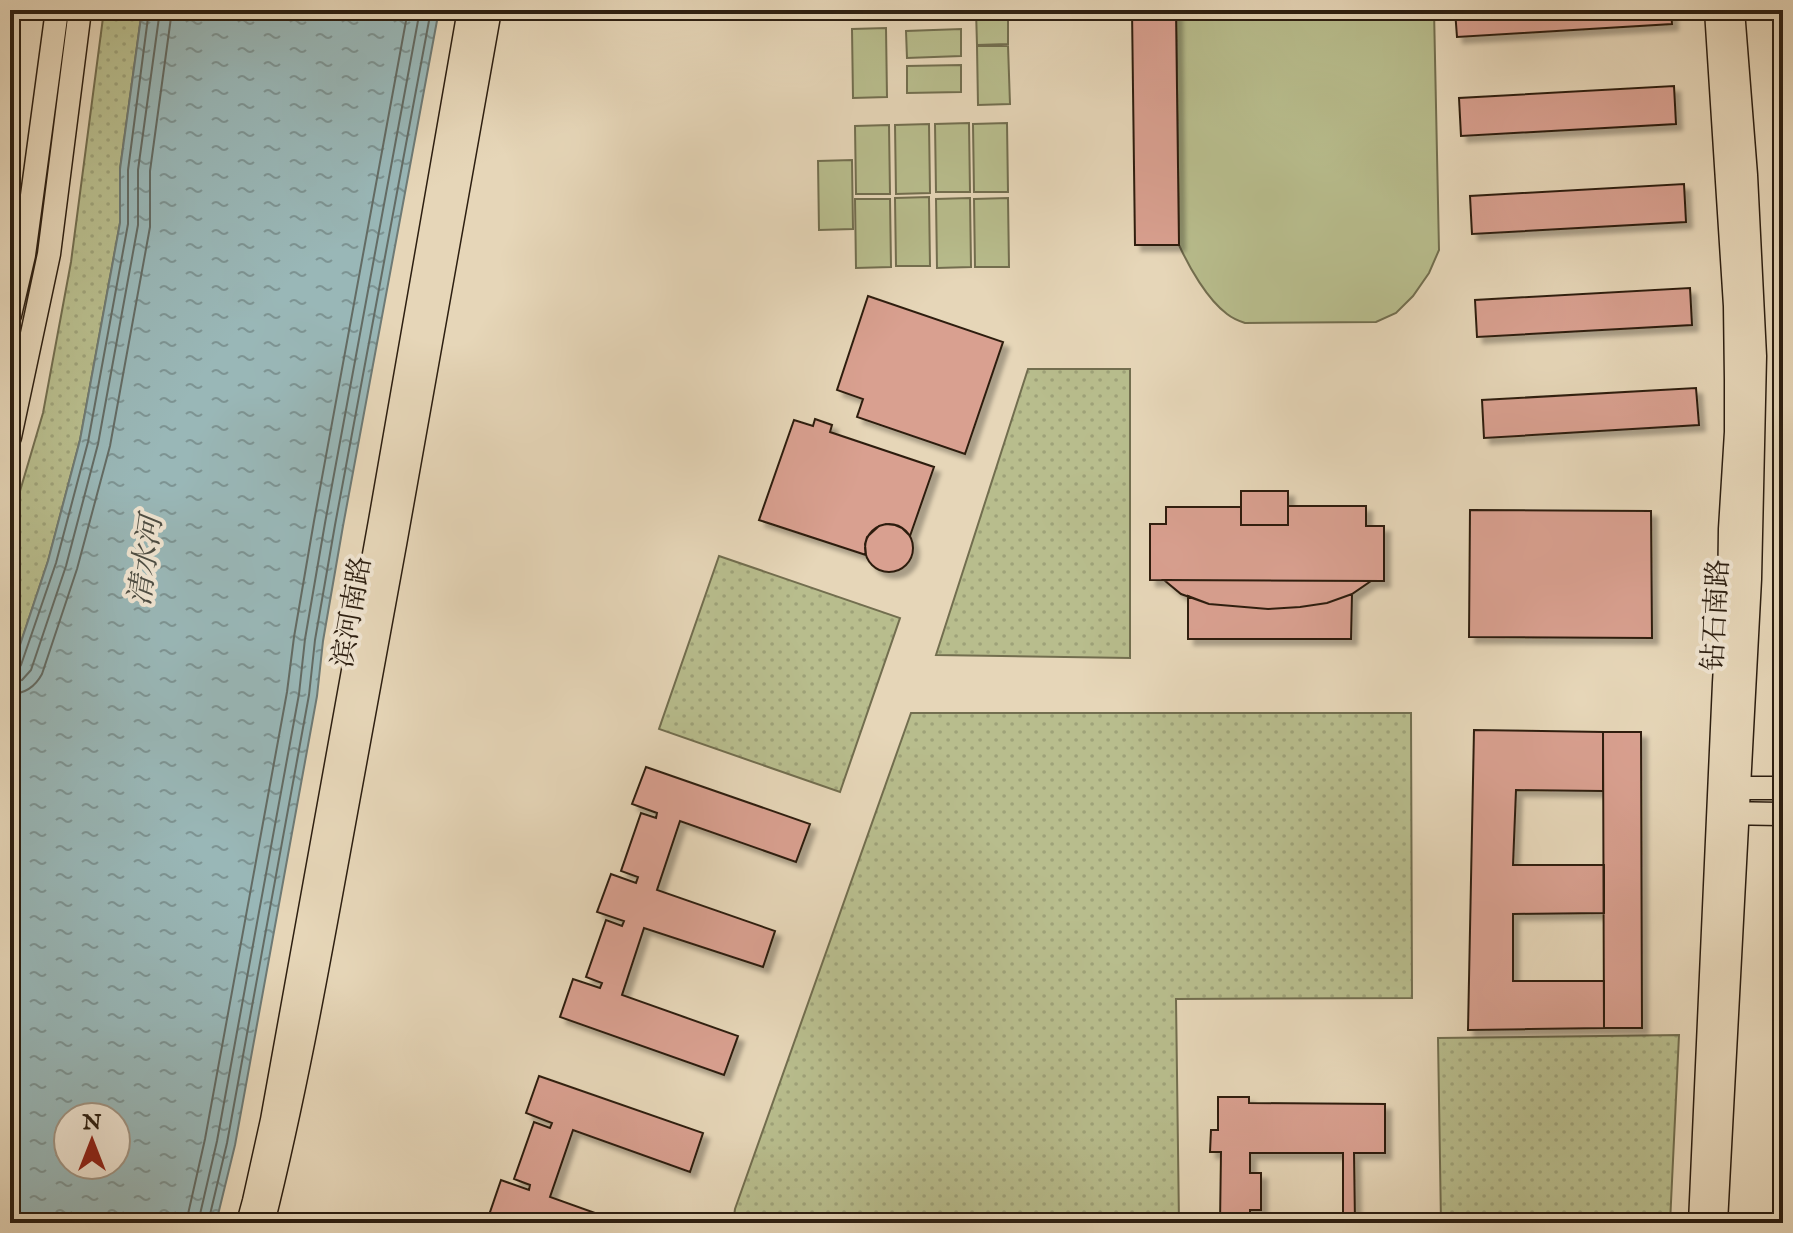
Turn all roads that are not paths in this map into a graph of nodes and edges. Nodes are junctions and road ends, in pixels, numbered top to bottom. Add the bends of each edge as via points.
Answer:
1 (57, 10) edge
2 (80, 10) edge
3 (469, 10) edge
4 (490, 10) edge
5 (1716, 10) edge
6 (1733, 10) edge
7 (10, 315) edge
8 (10, 437) edge
9 (1729, 788) junction
10 (1783, 788) edge
11 (1727, 814) junction
12 (1783, 814) edge
13 (248, 1223) edge
14 (263, 1223) edge
15 (1700, 1223) edge
16 (1716, 1223) edge

1 - 7 main road via 24,255
2 - 8 main road via 49,254
3 - 13 main road, 滨河南路 via 272,1120
4 - 14 main road, 滨河南路 via 310,1008
5 - 9 main road, 钻石南路 via 1736,380
6 - 9 main road, 钻石南路 via 1755,356 1750,579
9 - 10 main road
9 - 11 main road, 钻石南路
11 - 12 main road
11 - 15 main road, 钻石南路
11 - 16 main road, 钻石南路

